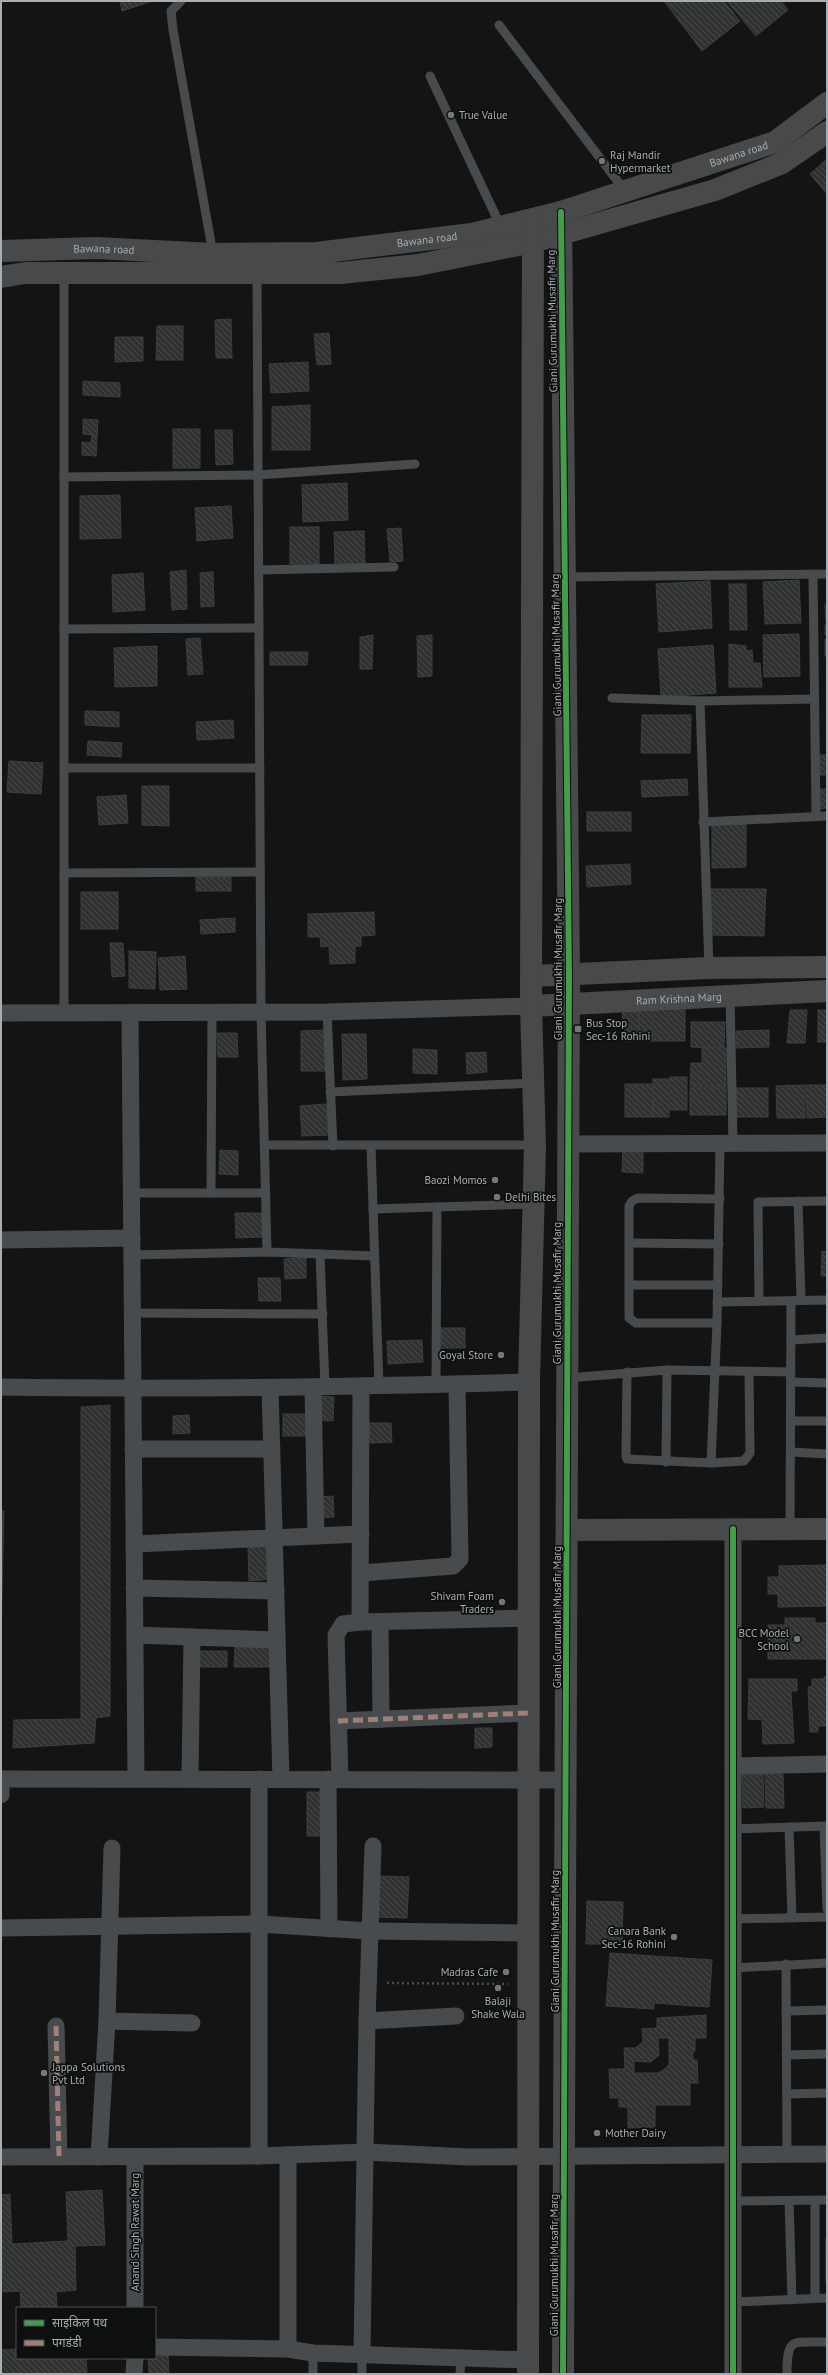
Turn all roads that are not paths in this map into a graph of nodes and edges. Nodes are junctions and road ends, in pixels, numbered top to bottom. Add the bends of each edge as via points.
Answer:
1 (181, 1) edge
2 (499, 25) dead end
3 (430, 76) dead end
4 (827, 103) edge
5 (827, 132) edge
6 (625, 191) junction
7 (561, 212) junction
8 (533, 218) junction
9 (501, 227) junction
10 (562, 234) junction
11 (533, 242) junction
12 (1, 251) edge
13 (213, 254) junction
14 (64, 273) junction
15 (257, 273) junction
16 (1, 277) edge
17 (415, 464) dead end
18 (258, 475) junction
19 (64, 477) junction
20 (394, 567) dead end
21 (259, 570) junction
22 (813, 574) junction
23 (827, 574) edge
24 (565, 577) junction
25 (259, 628) junction
26 (64, 630) junction
27 (612, 698) dead end
28 (813, 699) junction
29 (700, 701) junction
30 (64, 768) junction
31 (260, 768) junction
32 (816, 816) junction
33 (827, 816) edge
34 (703, 822) junction
35 (260, 872) junction
36 (64, 873) junction
37 (827, 967) edge
38 (709, 968) junction
39 (569, 975) junction
40 (532, 976) junction
41 (827, 991) edge
42 (730, 996) junction
43 (569, 1004) junction
44 (531, 1006) junction
45 (261, 1012) junction
46 (327, 1012) junction
47 (1, 1013) edge
48 (64, 1013) junction
49 (130, 1013) junction
50 (212, 1013) junction
51 (534, 1083) junction
52 (330, 1092) junction
53 (726, 1143) junction
54 (827, 1143) edge
55 (567, 1144) junction
56 (265, 1145) junction
57 (535, 1145) junction
58 (333, 1146) junction
59 (371, 1146) junction
60 (131, 1193) junction
61 (211, 1193) junction
62 (266, 1193) junction
63 (720, 1199) junction
64 (798, 1201) junction
65 (827, 1201) edge
66 (534, 1204) junction
67 (437, 1207) junction
68 (373, 1209) junction
69 (132, 1238) junction
70 (1, 1240) edge
71 (630, 1243) junction
72 (719, 1244) junction
73 (267, 1252) junction
74 (320, 1254) junction
75 (132, 1255) junction
76 (374, 1256) junction
77 (630, 1285) junction
78 (718, 1285) junction
79 (796, 1300) junction
80 (827, 1300) edge
81 (759, 1301) junction
82 (717, 1302) junction
83 (132, 1313) junction
84 (323, 1314) junction
85 (717, 1324) junction
86 (827, 1338) edge
87 (791, 1340) junction
88 (667, 1370) junction
89 (714, 1371) junction
90 (627, 1372) junction
91 (749, 1372) junction
92 (791, 1372) junction
93 (567, 1378) junction
94 (529, 1382) junction
95 (791, 1382) junction
96 (827, 1383) edge
97 (457, 1384) junction
98 (436, 1385) junction
99 (379, 1386) junction
100 (1, 1387) edge
101 (319, 1387) junction
102 (361, 1387) junction
103 (270, 1388) junction
104 (133, 1389) junction
105 (791, 1421) junction
106 (827, 1421) edge
107 (133, 1449) junction
108 (272, 1449) junction
109 (791, 1452) junction
110 (827, 1454) edge
111 (666, 1462) junction
112 (711, 1463) junction
113 (733, 1529) junction
114 (790, 1529) junction
115 (827, 1529) edge
116 (567, 1530) junction
117 (361, 1534) junction
118 (316, 1536) junction
119 (274, 1539) junction
120 (134, 1544) junction
121 (361, 1573) junction
122 (134, 1588) junction
123 (276, 1591) junction
124 (529, 1618) junction
125 (360, 1622) junction
126 (380, 1622) junction
127 (135, 1635) junction
128 (192, 1637) junction
129 (277, 1640) junction
130 (529, 1713) junction
131 (381, 1719) junction
132 (338, 1721) junction
133 (827, 1764) edge
134 (733, 1766) junction
135 (1, 1779) edge
136 (136, 1779) junction
137 (190, 1779) junction
138 (259, 1779) junction
139 (281, 1779) junction
140 (334, 1779) junction
141 (529, 1779) junction
142 (566, 1780) junction
143 (1, 1795) edge
144 (825, 1826) edge
145 (789, 1828) junction
146 (733, 1829) junction
147 (373, 1846) dead end
148 (112, 1848) dead end
149 (827, 1908) edge
150 (827, 1917) edge
151 (792, 1918) junction
152 (734, 1919) junction
153 (259, 1924) junction
154 (1, 1928) edge
155 (109, 1928) junction
156 (328, 1929) junction
157 (370, 1931) junction
158 (529, 1933) junction
159 (827, 1963) edge
160 (786, 1964) junction
161 (733, 1968) junction
162 (827, 2010) edge
163 (786, 2011) junction
164 (456, 2016) dead end
165 (108, 2021) junction
166 (367, 2021) junction
167 (192, 2023) dead end
168 (56, 2026) dead end
169 (827, 2054) edge
170 (786, 2055) junction
171 (827, 2093) edge
172 (787, 2094) junction
173 (366, 2152) junction
174 (733, 2154) junction
175 (787, 2154) junction
176 (827, 2154) edge
177 (288, 2155) junction
178 (529, 2155) junction
179 (564, 2155) junction
180 (259, 2156) junction
181 (1, 2157) edge
182 (59, 2157) junction
183 (99, 2157) junction
184 (135, 2157) junction
185 (816, 2200) junction
186 (827, 2200) edge
187 (733, 2201) junction
188 (789, 2201) junction
189 (815, 2298) junction
190 (827, 2298) edge
191 (792, 2300) junction
192 (733, 2302) junction
193 (135, 2307) edge
194 (827, 2342) edge
195 (156, 2347) edge
196 (288, 2349) junction
197 (313, 2352) junction
198 (362, 2353) junction
199 (461, 2357) junction
200 (134, 2359) edge
201 (528, 2367) edge
202 (134, 2374) edge
203 (313, 2374) edge
204 (362, 2374) edge
205 (460, 2374) edge
206 (563, 2374) edge
207 (733, 2374) edge
208 (787, 2374) edge

1 - 13 lane via 171,11 173,30
2 - 6 lane
3 - 9 lane
4 - 6 street, Bawana road via 775,142
5 - 10 street, Bawana road via 782,162 715,190
6 - 7 street, Bawana road
7 - 8 street, Bawana road
7 - 10 street, Giani Gurumukhi Musafir Marg
8 - 9 street, Bawana road
8 - 11 street
9 - 13 street, Bawana road via 472,234 316,253
10 - 11 street, Bawana road
10 - 24 street, Giani Gurumukhi Musafir Marg
11 - 15 street, Bawana road via 418,265 341,273
11 - 40 street
12 - 13 street, Bawana road via 96,248
14 - 15 street, Bawana road
14 - 16 street, Bawana road via 25,273
14 - 19 lane
15 - 18 lane
17 - 18 lane
18 - 19 lane
18 - 21 lane
19 - 26 lane
20 - 21 lane
21 - 25 lane
22 - 23 lane
22 - 24 lane
22 - 28 lane
24 - 39 street, Giani Gurumukhi Musafir Marg
25 - 26 lane
25 - 31 lane
26 - 30 lane
27 - 29 lane
28 - 29 lane
28 - 32 lane
29 - 34 lane
30 - 31 lane
30 - 36 lane
31 - 35 lane
32 - 33 lane
32 - 34 lane
34 - 38 lane
35 - 36 lane
35 - 45 lane
36 - 48 lane
37 - 38 street
38 - 39 street
39 - 40 street
39 - 43 street, Giani Gurumukhi Musafir Marg
40 - 44 street
41 - 42 street, Ram Krishna Marg
42 - 43 street, Ram Krishna Marg
42 - 53 lane
43 - 44 street, Ram Krishna Marg
43 - 55 street, Giani Gurumukhi Musafir Marg
44 - 46 street
44 - 51 street
45 - 46 street
45 - 50 street
45 - 56 lane
46 - 52 lane
47 - 48 street
48 - 49 street
49 - 50 street
49 - 60 street
50 - 61 lane
51 - 52 lane
51 - 57 street
52 - 58 lane
53 - 54 street
53 - 55 street
53 - 63 lane
55 - 93 street, Giani Gurumukhi Musafir Marg
56 - 58 lane
56 - 62 lane
57 - 59 lane
57 - 66 street
58 - 59 lane
59 - 68 lane
60 - 61 lane
60 - 69 street
61 - 62 lane
62 - 73 lane
63 - 71 lane via 638,1198 629,1206
63 - 72 lane
64 - 65 lane
64 - 79 lane
64 - 81 lane via 758,1202
66 - 67 lane
66 - 94 street
67 - 68 lane
67 - 98 lane
68 - 76 lane
69 - 70 street
69 - 75 street
71 - 72 lane
71 - 77 lane
72 - 78 lane
73 - 74 lane
73 - 75 lane
74 - 76 lane
74 - 84 lane
75 - 83 street
76 - 99 lane
77 - 78 lane
77 - 85 lane via 631,1321
78 - 82 lane
79 - 80 lane
79 - 81 lane
79 - 87 lane
81 - 82 lane
82 - 85 lane
83 - 84 lane
83 - 104 street
84 - 101 lane
85 - 89 lane
86 - 87 lane
87 - 92 lane
88 - 89 lane
88 - 90 lane
88 - 111 lane
89 - 91 lane
89 - 112 lane
90 - 93 lane
90 - 111 lane via 626,1456 632,1460
91 - 92 lane
91 - 112 lane via 750,1453 744,1461
92 - 95 lane
93 - 116 street, Giani Gurumukhi Musafir Marg
94 - 97 street
94 - 124 street
95 - 96 lane
95 - 105 lane
97 - 98 street
97 - 121 street via 460,1558 453,1566
98 - 99 street
99 - 102 street
100 - 104 street
101 - 102 street
101 - 103 street
101 - 118 street
102 - 117 street
103 - 104 street
103 - 108 street
104 - 107 street
105 - 106 lane
105 - 109 lane
107 - 108 street
107 - 120 street
108 - 119 street
109 - 110 lane
109 - 114 lane
111 - 112 lane
113 - 114 street
113 - 116 street
113 - 134 street
114 - 115 street
116 - 142 street, Giani Gurumukhi Musafir Marg
117 - 118 street
117 - 121 street
118 - 119 street
119 - 120 street
119 - 123 street
120 - 122 street
121 - 125 street
122 - 123 street
122 - 127 street
123 - 129 street
124 - 126 street
124 - 130 street
125 - 126 street
125 - 132 street via 343,1624 336,1635
126 - 131 street
127 - 128 street
127 - 136 street
128 - 129 street
128 - 137 street
129 - 139 street
130 - 131 street
130 - 141 street
131 - 132 street
132 - 140 street
133 - 134 street
134 - 146 street
135 - 136 street
135 - 143 street
136 - 137 street
137 - 138 street
138 - 139 street
138 - 153 street
139 - 140 street
140 - 141 street
140 - 156 street
141 - 142 street
141 - 158 street
142 - 179 street, Giani Gurumukhi Musafir Marg
144 - 145 lane
144 - 149 lane
145 - 146 lane
145 - 151 lane
146 - 152 street
147 - 157 street
148 - 155 street
150 - 151 lane
151 - 152 lane
152 - 161 street
153 - 155 street
153 - 156 street
153 - 180 street
154 - 155 street
155 - 165 street
156 - 157 street
157 - 158 street
157 - 166 street
158 - 178 street
159 - 160 lane
160 - 161 lane
160 - 163 lane
161 - 174 street
162 - 163 lane
163 - 170 lane
164 - 166 street
165 - 167 street
165 - 183 street
166 - 173 street
168 - 182 street
169 - 170 lane
170 - 172 lane
171 - 172 lane
172 - 175 lane
173 - 177 street
173 - 178 street via 468,2157
173 - 198 street
174 - 175 street
174 - 179 street
174 - 187 street
175 - 176 street
177 - 180 street
177 - 196 street
178 - 179 street
178 - 201 street
179 - 206 street, Giani Gurumukhi Musafir Marg
180 - 184 street
181 - 182 street
182 - 183 street
183 - 184 street
184 - 193 street, Anand Singh Rawat Marg
185 - 186 lane
185 - 188 lane
185 - 189 lane
187 - 188 lane
187 - 192 street
188 - 191 lane
189 - 190 lane
189 - 191 lane
191 - 192 lane
192 - 207 street
194 - 208 lane via 793,2344 789,2347
195 - 196 street
196 - 197 street
197 - 198 street
197 - 203 lane
198 - 199 street
198 - 204 lane
199 - 201 street
199 - 205 lane
200 - 202 street

